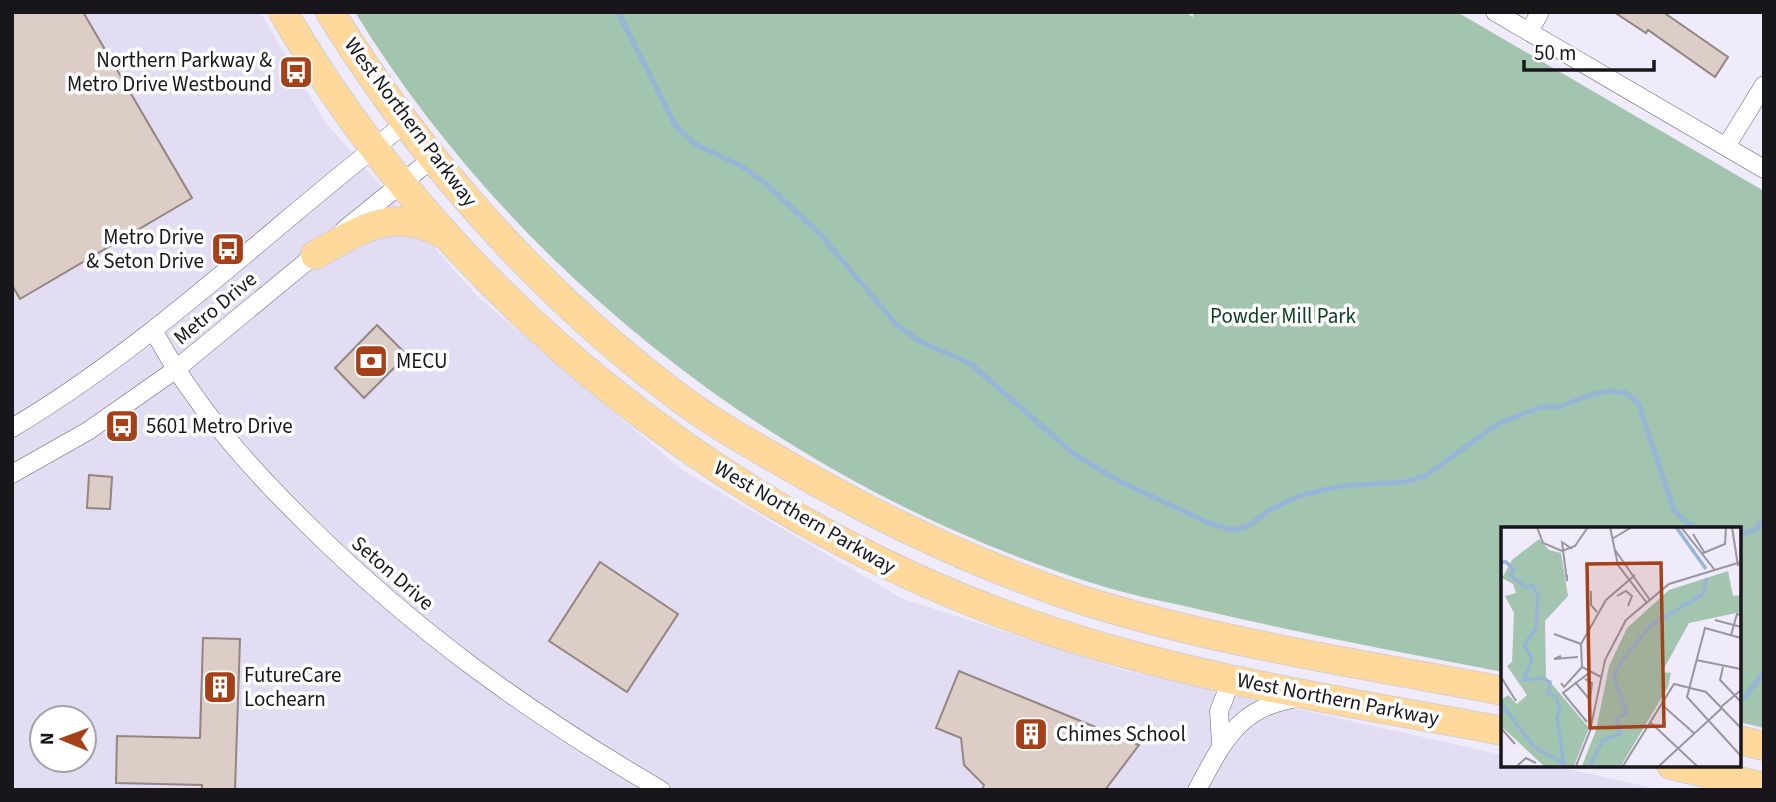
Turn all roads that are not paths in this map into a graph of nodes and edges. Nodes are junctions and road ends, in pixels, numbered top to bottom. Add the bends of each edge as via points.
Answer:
1 (283, 12) edge
2 (330, 12) edge
3 (1495, 12) edge
4 (1540, 12) edge
5 (1529, 32) junction
6 (1764, 85) edge
7 (406, 123) junction
8 (1727, 145) junction
9 (373, 148) junction
10 (433, 158) junction
11 (1764, 169) edge
12 (402, 183) junction
13 (452, 239) junction
14 (314, 255) junction
15 (153, 330) junction
16 (175, 370) junction
17 (12, 428) edge
18 (12, 474) edge
19 (1258, 644) junction
20 (1231, 679) junction
21 (1501, 691) edge
22 (1314, 695) junction
23 (1501, 732) edge
24 (1741, 740) edge
25 (1221, 744) junction
26 (1764, 746) edge
27 (1679, 767) edge
28 (1764, 787) edge
29 (662, 790) edge
30 (1197, 790) edge

1 - 9 main road, West Northern Parkway
2 - 7 main road, West Northern Parkway
3 - 5 street
4 - 5 street
5 - 8 street
6 - 8 street
7 - 9 street, Metro Drive
7 - 10 main road, West Northern Parkway
8 - 11 street
9 - 12 main road, West Northern Parkway
9 - 15 street, Metro Drive
10 - 12 street, Metro Drive
10 - 19 main road, West Northern Parkway via 489,223 591,324 683,401 744,442 881,517 994,567 1129,614
12 - 13 main road, West Northern Parkway
12 - 14 street, Metro Drive
13 - 14 main road via 412,223 380,222
13 - 20 main road, West Northern Parkway via 507,297 619,395 666,433 780,508 905,574 1042,628
14 - 16 street, Metro Drive
15 - 16 street, Seton Drive
15 - 17 street, Metro Drive via 66,396
16 - 18 street, Metro Drive via 88,431
16 - 29 street, Seton Drive via 210,421 255,473 390,604 517,700
19 - 20 main road
19 - 21 main road, West Northern Parkway
20 - 22 main road, West Northern Parkway
20 - 25 street via 1219,711
22 - 23 main road, West Northern Parkway
22 - 25 street via 1266,705 1251,713
24 - 26 main road
25 - 30 street
27 - 28 main road

